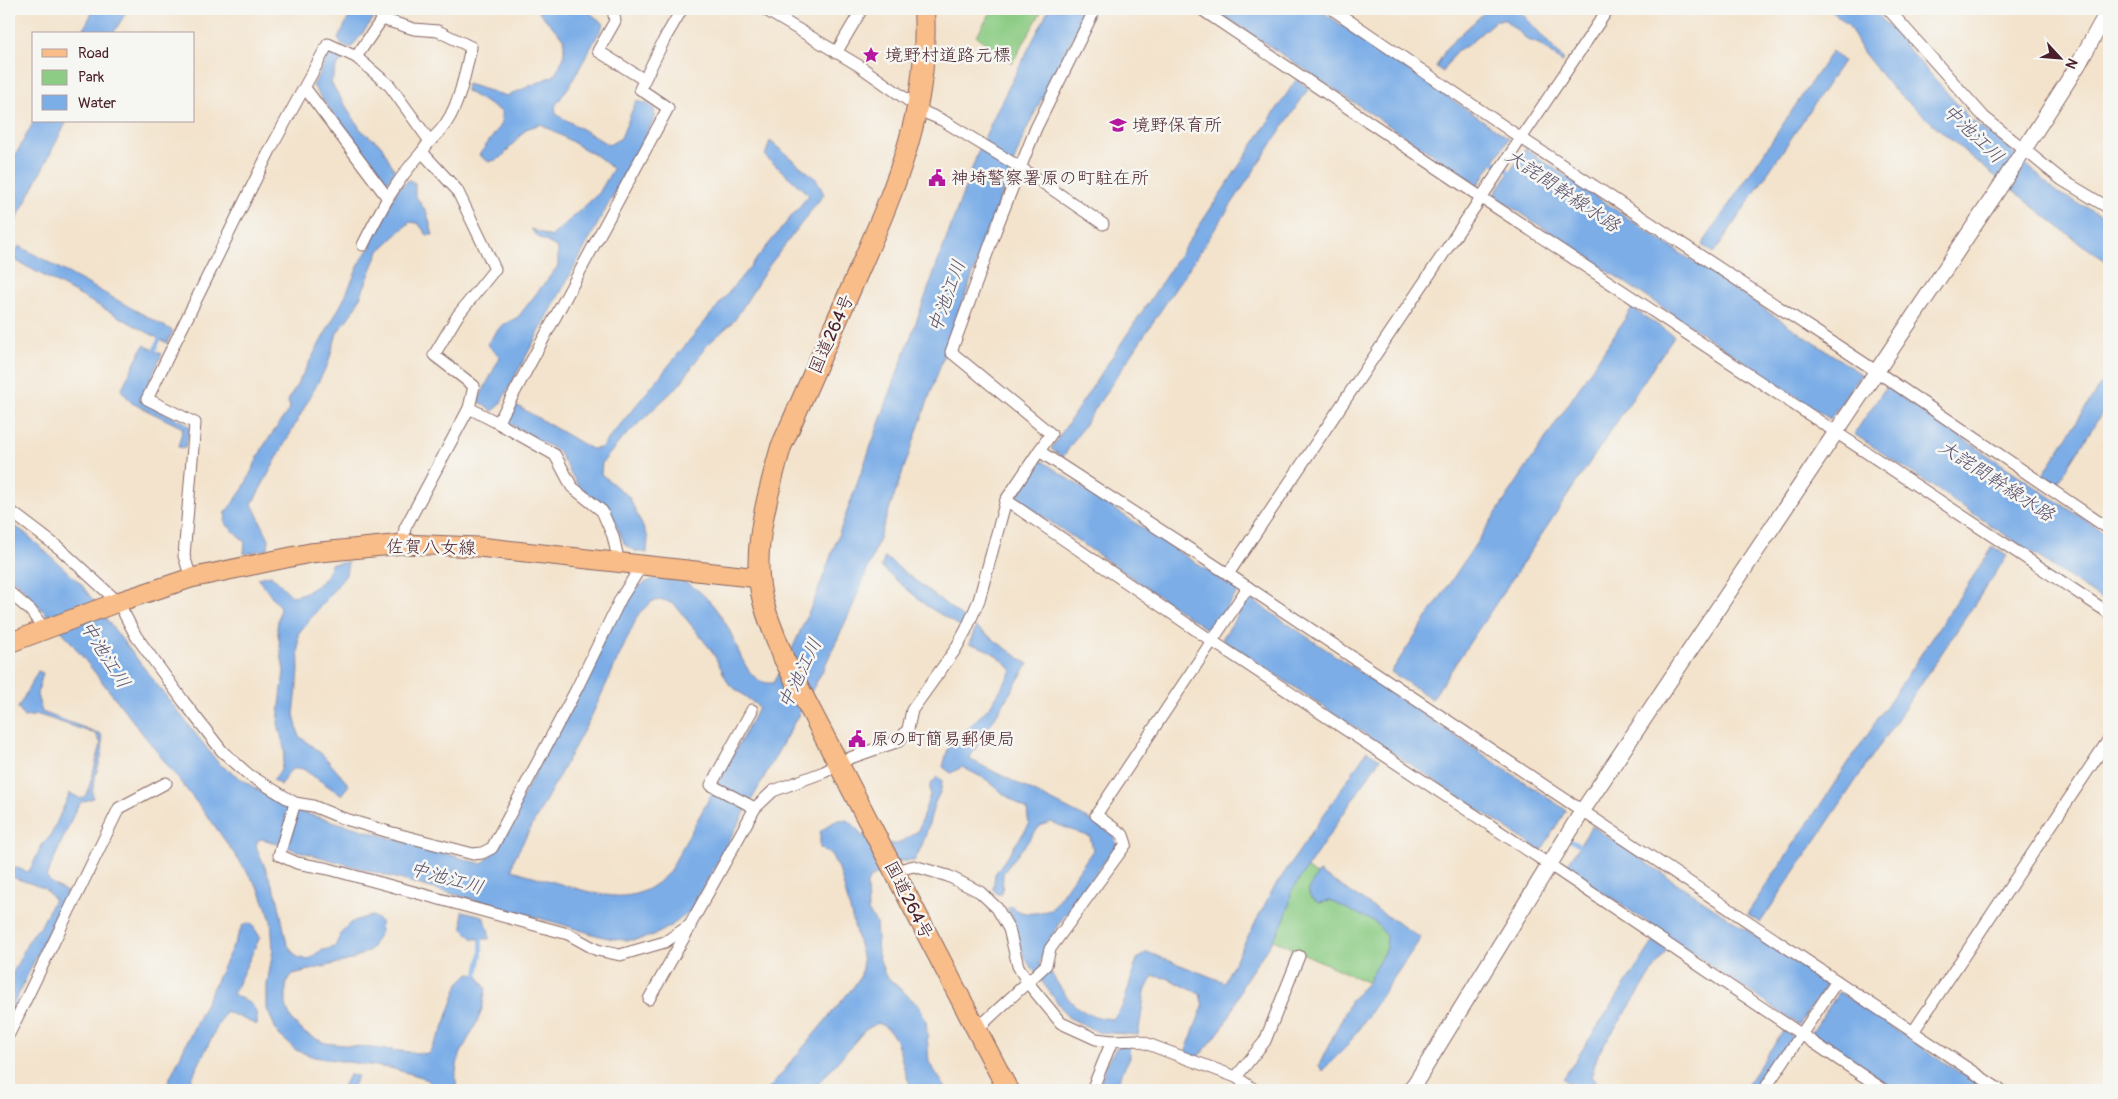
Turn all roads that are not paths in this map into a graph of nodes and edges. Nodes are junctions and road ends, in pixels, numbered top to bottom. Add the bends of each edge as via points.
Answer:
1 (613, 9) edge
2 (682, 9) edge
3 (764, 9) edge
4 (862, 9) edge
5 (924, 9) edge
6 (1095, 9) edge
7 (1201, 9) edge
8 (1332, 9) edge
9 (1608, 9) edge
10 (1888, 9) edge
11 (2109, 9) edge
12 (836, 53) junction
13 (356, 57) junction
14 (643, 79) junction
15 (305, 88) junction
16 (918, 107) junction
17 (1522, 138) junction
18 (429, 140) junction
19 (2024, 150) junction
20 (422, 152) junction
21 (1021, 168) junction
22 (387, 197) junction
23 (1482, 198) junction
24 (2109, 208) edge
25 (1103, 224) dead end
26 (363, 245) dead end
27 (1876, 371) junction
28 (469, 408) junction
29 (503, 414) junction
30 (1836, 431) junction
31 (1039, 451) junction
32 (1006, 500) junction
33 (9, 510) edge
34 (2109, 529) edge
35 (403, 544) junction
36 (619, 563) junction
37 (642, 565) junction
38 (1228, 574) junction
39 (191, 578) junction
40 (759, 578) junction
41 (1248, 587) junction
42 (9, 592) edge
43 (113, 603) junction
44 (2109, 613) edge
45 (47, 628) junction
46 (1212, 642) junction
47 (9, 643) edge
48 (752, 710) dead end
49 (2109, 739) edge
50 (838, 764) junction
51 (166, 783) dead end
52 (295, 804) junction
53 (755, 808) junction
54 (1584, 810) junction
55 (891, 864) junction
56 (1550, 865) junction
57 (690, 925) junction
58 (1299, 956) dead end
59 (1032, 979) junction
60 (1837, 981) junction
61 (649, 999) dead end
62 (976, 1030) junction
63 (1913, 1032) junction
64 (9, 1034) edge
65 (1801, 1036) junction
66 (1112, 1041) junction
67 (1236, 1077) junction
68 (1008, 1090) edge
69 (1092, 1090) edge
70 (1255, 1090) edge
71 (1411, 1090) edge
72 (1764, 1090) edge
73 (1884, 1090) edge
74 (2000, 1090) edge

1 - 14 street via 615,21 598,51
2 - 14 street
3 - 12 street
4 - 12 street
5 - 16 highway, 国道264号 via 925,36
6 - 21 street via 1036,128
7 - 23 street
8 - 17 street
9 - 17 street
10 - 19 street via 1984,117
11 - 19 street
12 - 16 street
13 - 15 street via 328,44
13 - 18 street via 390,86
13 - 18 street via 382,19 414,29 438,31 471,47 459,98 440,131
14 - 29 street via 640,89 668,108
15 - 22 street
15 - 39 street via 270,150 147,399 195,423 184,556
16 - 21 street
16 - 40 highway, 国道264号 via 907,153 890,200 781,447 762,526
17 - 23 street
17 - 27 street
18 - 20 street
19 - 24 street via 2062,180
19 - 27 street
20 - 22 street
20 - 28 street via 457,190 495,269 458,315 434,355 474,386
21 - 25 street
21 - 31 street via 951,352 1051,434
22 - 26 street
23 - 30 street
23 - 38 street
27 - 30 street
27 - 34 street
28 - 29 street
28 - 35 street via 405,528
29 - 36 street via 555,455 572,487 602,511 613,536
30 - 44 street
30 - 54 street
31 - 32 street
31 - 38 street
32 - 46 street
32 - 50 street via 979,600 968,626 912,710 908,729 899,741
33 - 43 street via 59,548
35 - 36 main road, 佐賀八女線 via 479,547
35 - 39 main road, 佐賀八女線 via 310,553
36 - 37 main road, 佐賀八女線
37 - 40 main road, 佐賀八女線
37 - 52 street via 621,598 492,848 473,854 342,818 313,806
38 - 41 street
39 - 43 main road, 佐賀八女線
40 - 50 highway, 国道264号 via 762,600 784,659
41 - 46 street
41 - 54 street
42 - 45 street
43 - 45 main road, 佐賀八女線
43 - 52 street via 222,751 249,775
45 - 47 main road
46 - 56 street
46 - 59 street via 1096,816 1124,835 1126,844 1050,949 1046,965
48 - 53 street via 711,784
49 - 63 street
50 - 53 street via 773,791
50 - 55 highway, 国道264号
51 - 64 street via 119,808
52 - 57 street via 279,855 297,863 330,868 568,934 597,950 620,955 665,942
53 - 57 street
54 - 56 street
54 - 60 street
55 - 59 street via 914,866 948,876 980,892 997,908 1009,929 1018,966
55 - 62 highway, 国道264号
56 - 65 street
56 - 71 street
57 - 61 street
58 - 67 street via 1266,1041
59 - 62 street
59 - 66 street via 1049,1011 1061,1023 1096,1039
60 - 63 street
60 - 65 street
62 - 68 highway, 国道264号
63 - 74 street
65 - 72 street
65 - 73 street
66 - 67 street via 1137,1040
66 - 69 street
67 - 70 street

